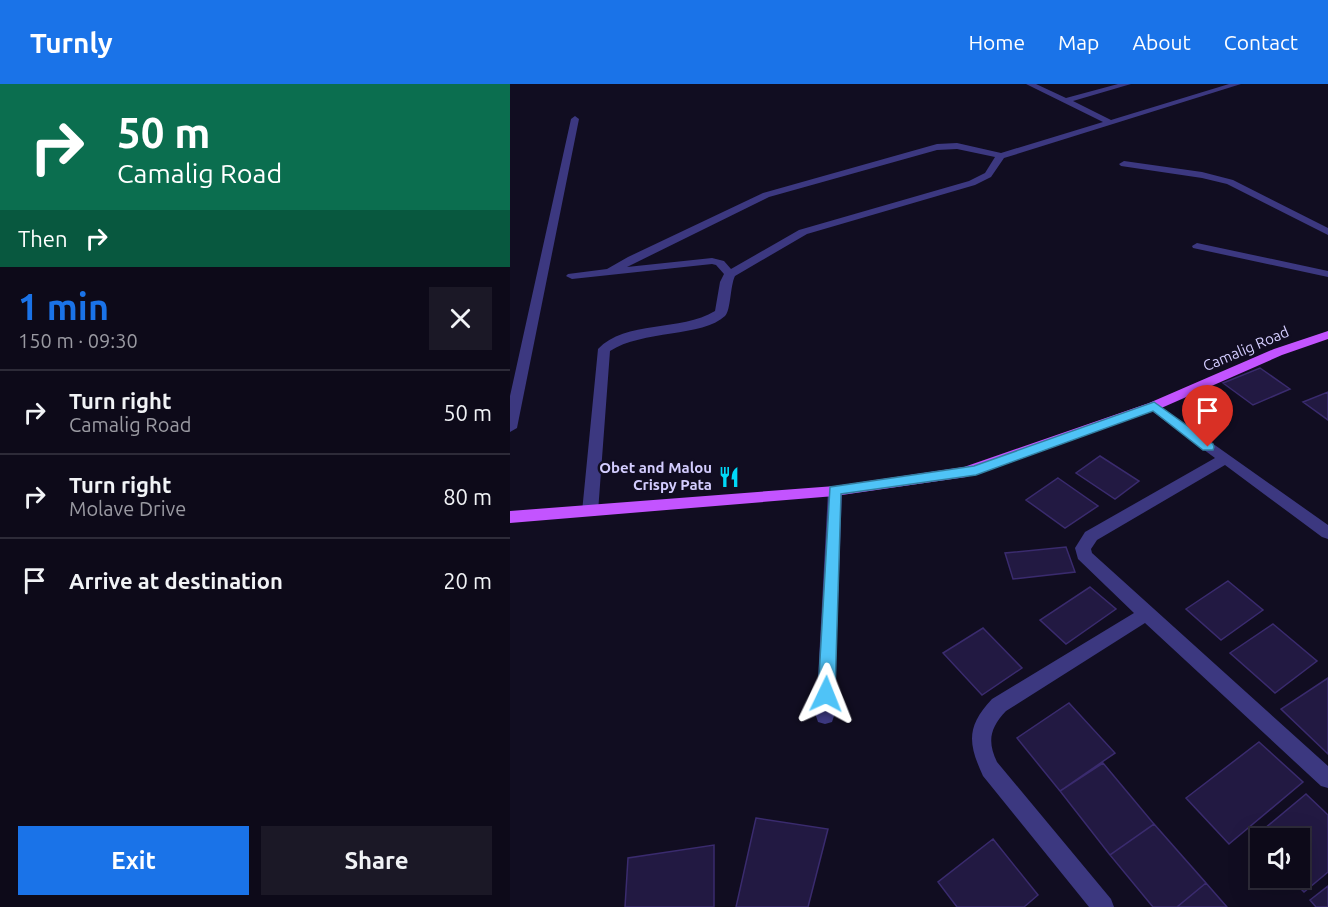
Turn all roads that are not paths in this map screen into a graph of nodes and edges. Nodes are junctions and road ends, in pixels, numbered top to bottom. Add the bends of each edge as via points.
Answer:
1 (1030, 84) edge
2 (1126, 84) edge
3 (1237, 84) edge
4 (1065, 100) junction
5 (575, 119) dead end
6 (1111, 123) junction
7 (1001, 156) junction
8 (1124, 164) dead end
9 (1328, 232) edge
10 (1197, 246) dead end
11 (610, 272) junction
12 (730, 274) junction
13 (1328, 274) edge
14 (572, 276) dead end
15 (1328, 335) edge
16 (1154, 406) junction
17 (510, 428) edge
18 (1224, 459) junction
19 (835, 491) junction
20 (590, 512) junction
21 (510, 516) edge
22 (1328, 532) edge
23 (1146, 614) junction
24 (825, 717) dead end
25 (1328, 779) edge
26 (1103, 907) edge

1 - 4 street
2 - 4 street
3 - 6 street
4 - 6 street
5 - 17 street
6 - 7 street
7 - 11 street via 957,146 937,147 766,195
7 - 12 street via 988,175 972,183 803,232
8 - 9 street via 1230,182
10 - 13 street
11 - 12 street via 712,261 720,262
11 - 14 street
12 - 20 street via 721,313 704,322 613,341 604,349
15 - 16 main road, Camalig Road via 1278,352
16 - 18 street
16 - 19 main road, Camalig Road via 976,470
18 - 22 street
18 - 23 street via 1085,541 1083,548 1089,562
19 - 20 main road, Camalig Road
19 - 24 street
20 - 21 main road, Camalig Road
23 - 25 street
23 - 26 street via 999,705 986,717 980,734 981,751 990,769

